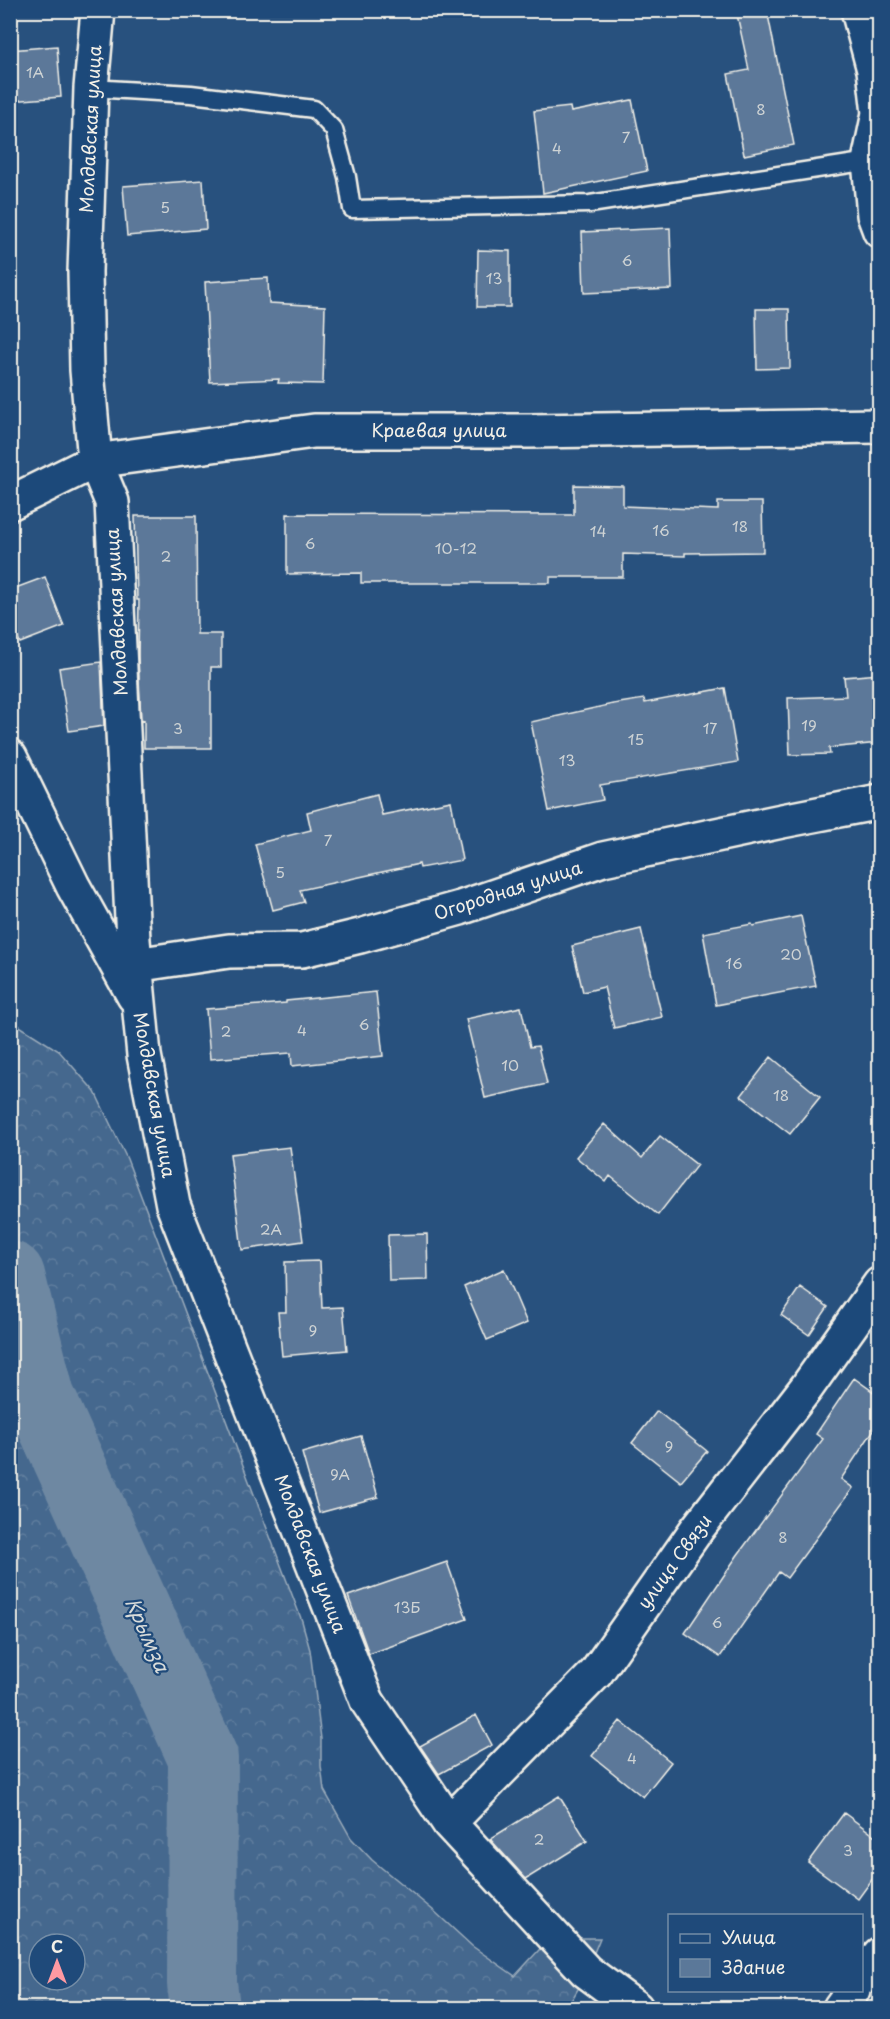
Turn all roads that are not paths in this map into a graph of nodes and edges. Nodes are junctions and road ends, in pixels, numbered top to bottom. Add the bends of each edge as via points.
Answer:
1 (98, 10) edge
2 (858, 10) edge
3 (877, 69) edge
4 (91, 88) junction
5 (869, 161) junction
6 (879, 231) edge
7 (879, 426) edge
8 (95, 461) junction
9 (10, 502) edge
10 (10, 757) edge
11 (879, 802) edge
12 (135, 965) junction
13 (139, 1005) junction
14 (879, 1284) edge
15 (449, 1823) junction
16 (879, 1953) edge
17 (863, 1975) edge
18 (852, 1992) edge
19 (636, 2008) edge
20 (840, 2008) edge

1 - 4 street, Молдавская улица
2 - 3 street
3 - 5 street via 879,113
4 - 5 lane via 191,94 314,109 334,130 352,209 590,204
4 - 8 street, Молдавская улица via 85,272 87,370
5 - 6 street
7 - 8 street, Краевая улица via 314,432
8 - 9 street, Краевая улица
8 - 12 street, Молдавская улица via 112,502
10 - 13 street via 73,886
11 - 12 street, Огородная улица via 603,860 460,908 302,950 229,951
12 - 13 street, Молдавская улица
13 - 15 street, Молдавская улица via 144,1055 173,1205 367,1701
14 - 15 street, улица Связи via 807,1387 697,1529 596,1673
15 - 19 street, Молдавская улица via 586,1971
16 - 17 street
18 - 20 street

